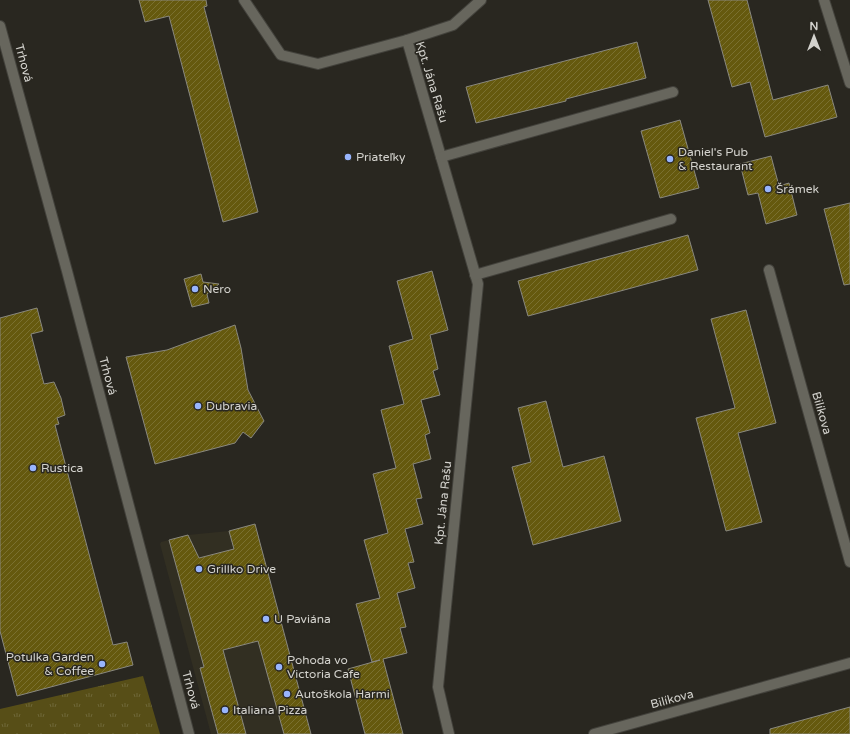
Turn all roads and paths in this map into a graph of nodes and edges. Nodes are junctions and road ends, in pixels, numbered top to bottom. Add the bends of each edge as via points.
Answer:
1 (244, 0) edge
2 (481, 0) edge
3 (824, 0) edge
4 (0, 26) edge
5 (406, 40) junction
6 (850, 83) edge
7 (673, 92) dead end
8 (440, 157) junction
9 (671, 219) dead end
10 (769, 270) dead end
11 (475, 274) junction
12 (850, 562) edge
13 (850, 663) edge
14 (190, 734) edge
15 (449, 734) edge
16 (594, 734) edge

1 - 5 street, Kpt. Jána Rašu via 281,55 318,64
2 - 5 street via 453,25
3 - 6 street
4 - 14 street, Trhová
5 - 8 street, Kpt. Jána Rašu
7 - 8 street
8 - 11 street, Kpt. Jána Rašu
9 - 11 street
10 - 12 street, Bilíkova
11 - 15 street, Kpt. Jána Rašu via 478,284 438,686
13 - 16 street, Bilíkova

